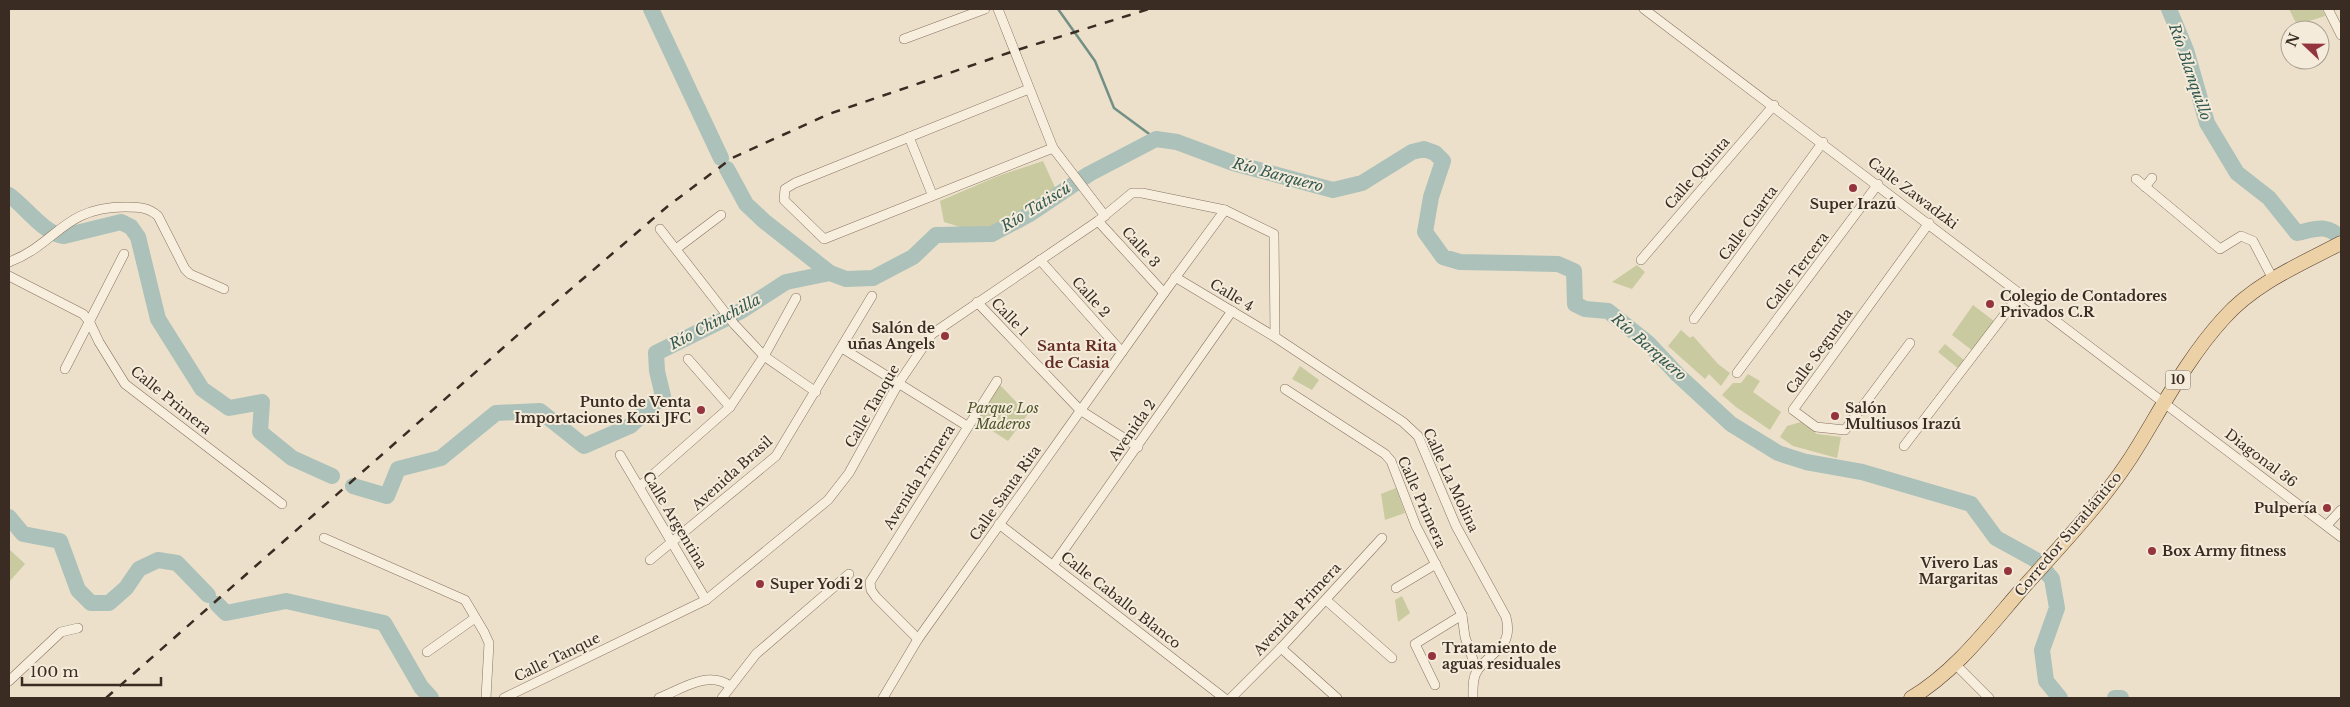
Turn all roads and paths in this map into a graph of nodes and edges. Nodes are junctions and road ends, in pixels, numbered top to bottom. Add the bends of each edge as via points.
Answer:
1 (985, 9) edge
2 (998, 9) edge
3 (1644, 9) edge
4 (2328, 9) edge
5 (2341, 35) edge
6 (910, 40) dead end
7 (1029, 89) junction
8 (1774, 105) junction
9 (909, 137) junction
10 (1823, 142) junction
11 (1053, 148) junction
12 (2152, 178) dead end
13 (2136, 180) dead end
14 (1878, 184) junction
15 (2145, 187) junction
16 (932, 194) junction
17 (1225, 210) junction
18 (721, 215) dead end
19 (1101, 218) junction
20 (1929, 223) junction
21 (660, 229) dead end
22 (2337, 245) edge
23 (676, 249) junction
24 (124, 254) dead end
25 (1040, 260) junction
26 (1641, 260) dead end
27 (9, 262) edge
28 (9, 276) edge
29 (1175, 277) junction
30 (2274, 279) junction
31 (224, 289) dead end
32 (1164, 293) junction
33 (2021, 293) junction
34 (872, 296) dead end
35 (796, 298) dead end
36 (977, 302) junction
37 (1232, 311) junction
38 (1694, 319) dead end
39 (89, 321) junction
40 (1274, 337) junction
41 (1910, 343) dead end
42 (842, 348) junction
43 (1122, 352) junction
44 (764, 356) junction
45 (688, 359) dead end
46 (65, 368) dead end
47 (1737, 373) dead end
48 (997, 380) dead end
49 (898, 384) junction
50 (1285, 389) dead end
51 (816, 392) junction
52 (2163, 401) junction
53 (730, 407) junction
54 (1080, 410) junction
55 (968, 426) junction
56 (1904, 446) dead end
57 (1138, 447) junction
58 (620, 455) dead end
59 (639, 487) junction
60 (282, 504) dead end
61 (2341, 510) edge
62 (999, 524) junction
63 (2327, 525) junction
64 (2341, 537) edge
65 (324, 538) dead end
66 (1382, 538) dead end
67 (672, 543) junction
68 (650, 560) dead end
69 (1054, 564) junction
70 (1436, 564) junction
71 (849, 574) dead end
72 (1396, 588) dead end
73 (706, 600) junction
74 (1326, 600) junction
75 (1462, 615) junction
76 (476, 618) junction
77 (78, 628) dead end
78 (918, 639) junction
79 (1281, 648) junction
80 (427, 652) dead end
81 (1392, 658) dead end
82 (1956, 664) junction
83 (1477, 671) junction
84 (9, 681) edge
85 (1434, 685) dead end
86 (730, 686) junction
87 (486, 698) edge
88 (504, 698) edge
89 (660, 698) edge
90 (722, 698) edge
91 (883, 698) edge
92 (1224, 698) edge
93 (1231, 698) edge
94 (1337, 698) edge
95 (1473, 698) edge
96 (1911, 698) edge
97 (1990, 698) edge

1 - 6 street
2 - 7 street, Calle 3
3 - 8 street, Calle Zawadzki
4 - 5 street
7 - 9 street
7 - 11 street, Calle 3
8 - 10 street, Calle Zawadzki
8 - 26 street, Calle Quinta
9 - 16 street
9 - 16 street via 788,186 783,194 784,200 824,239
10 - 14 street, Calle Zawadzki
10 - 38 street, Calle Cuarta
11 - 16 street
11 - 19 street, Calle 3 via 1086,191
12 - 15 street
13 - 15 street
14 - 20 street, Calle Zawadzki
14 - 47 street, Calle Tercera
15 - 30 street via 2220,249 2241,236 2253,241
17 - 19 street, Calle Tanque via 1142,193 1132,194
17 - 29 street, Calle Santa Rita
17 - 40 street, Calle Tanque via 1274,234
18 - 23 street
19 - 25 street, Calle Tanque
19 - 32 street, Calle 3
20 - 33 street, Calle Zawadzki
20 - 41 street, Calle Segunda via 1793,410 1816,427 1845,430
21 - 23 street
22 - 30 main road, Corredor Suratlántico / 10
23 - 44 street via 734,324
24 - 39 street
25 - 36 street, Calle Tanque
25 - 43 street, Calle 2
27 - 31 street via 26,254 80,215 104,207 141,207 158,216 190,274
28 - 39 street, Calle Primera via 73,309
29 - 32 street, Calle Santa Rita
29 - 37 street, Calle 4
30 - 52 main road, Corredor Suratlántico / 10 via 2225,316
32 - 43 street, Calle Santa Rita
33 - 52 street, Calle Zawadzki
33 - 56 street
34 - 42 street, Avenida Brasil
35 - 44 street
36 - 49 street, Calle Tanque via 932,334
36 - 54 street, Calle 1
37 - 40 street, Calle 4
37 - 57 street, Avenida 2
39 - 46 street
39 - 60 street, Calle Primera via 125,384
40 - 83 street, Calle La Molina via 1403,422 1418,436 1456,526 1506,617 1508,632 1502,647
42 - 49 street
42 - 51 street, Avenida Brasil
43 - 54 street, Calle Santa Rita
44 - 51 street
44 - 53 street
45 - 53 street
48 - 55 street, Avenida Primera
49 - 55 street
49 - 73 street, Calle Tanque via 849,474 828,500
50 - 70 street, Calle Primera via 1385,454
51 - 67 street, Avenida Brasil via 776,456
52 - 63 street, Diagonal 36
52 - 82 main road, Corredor Suratlántico / 10 via 2107,492
53 - 59 street
54 - 57 street, Calle 1
54 - 62 street, Calle Santa Rita
55 - 78 street, Avenida Primera via 870,582 871,590
57 - 69 street, Avenida 2
58 - 59 street, Calle Argentina
59 - 67 street, Calle Argentina
61 - 63 street
62 - 69 street, Calle Caballo Blanco
62 - 78 street, Calle Santa Rita
63 - 64 street, Diagonal 36
65 - 76 street via 465,600
66 - 74 street, Avenida Primera
67 - 68 street, Avenida Brasil
67 - 73 street, Calle Argentina
69 - 92 street, Calle Caballo Blanco
70 - 72 street
70 - 75 street, Calle Primera
71 - 86 street via 756,654
73 - 88 street, Calle Tanque
74 - 79 street, Avenida Primera
74 - 81 street
75 - 83 street, Calle Primera via 1465,637
75 - 85 street via 1415,644
76 - 80 street
76 - 87 street via 489,643
77 - 84 street via 61,632
78 - 91 street, Calle Santa Rita
79 - 93 street, Avenida Primera
79 - 94 street
82 - 96 main road, Corredor Suratlántico / 10
82 - 97 street
83 - 95 street
86 - 89 street via 715,678 705,679
86 - 90 street

